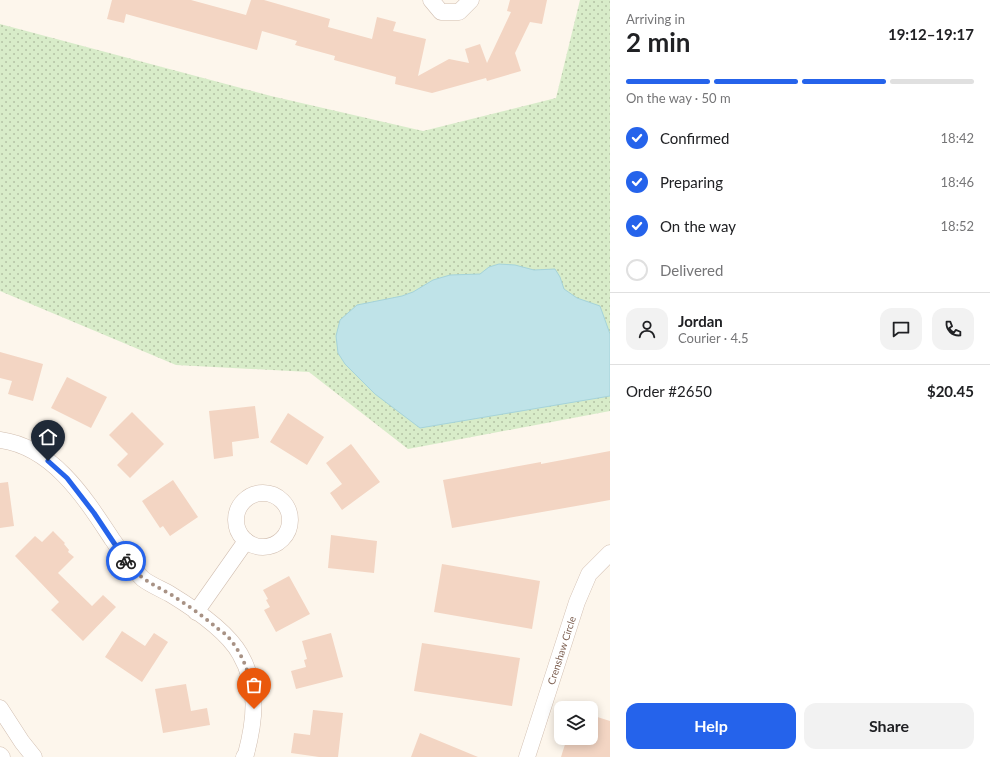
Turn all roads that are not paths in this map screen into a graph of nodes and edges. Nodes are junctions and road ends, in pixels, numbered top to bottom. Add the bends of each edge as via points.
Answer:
1 (431, 0) edge
2 (471, 0) edge
3 (0, 440) edge
4 (246, 541) dead end
5 (610, 553) edge
6 (196, 612) junction
7 (0, 708) edge
8 (0, 754) edge
9 (2, 757) edge
10 (34, 757) edge
11 (244, 757) edge
12 (527, 757) edge

1 - 2 street via 441,12 459,12
3 - 6 street via 38,453 67,478 128,564 144,580
4 - 6 street
5 - 12 street, Crenshaw Circle via 589,574 577,602
6 - 11 street via 229,637 241,655 249,676 254,694 253,716 252,731
7 - 10 street
8 - 9 street

